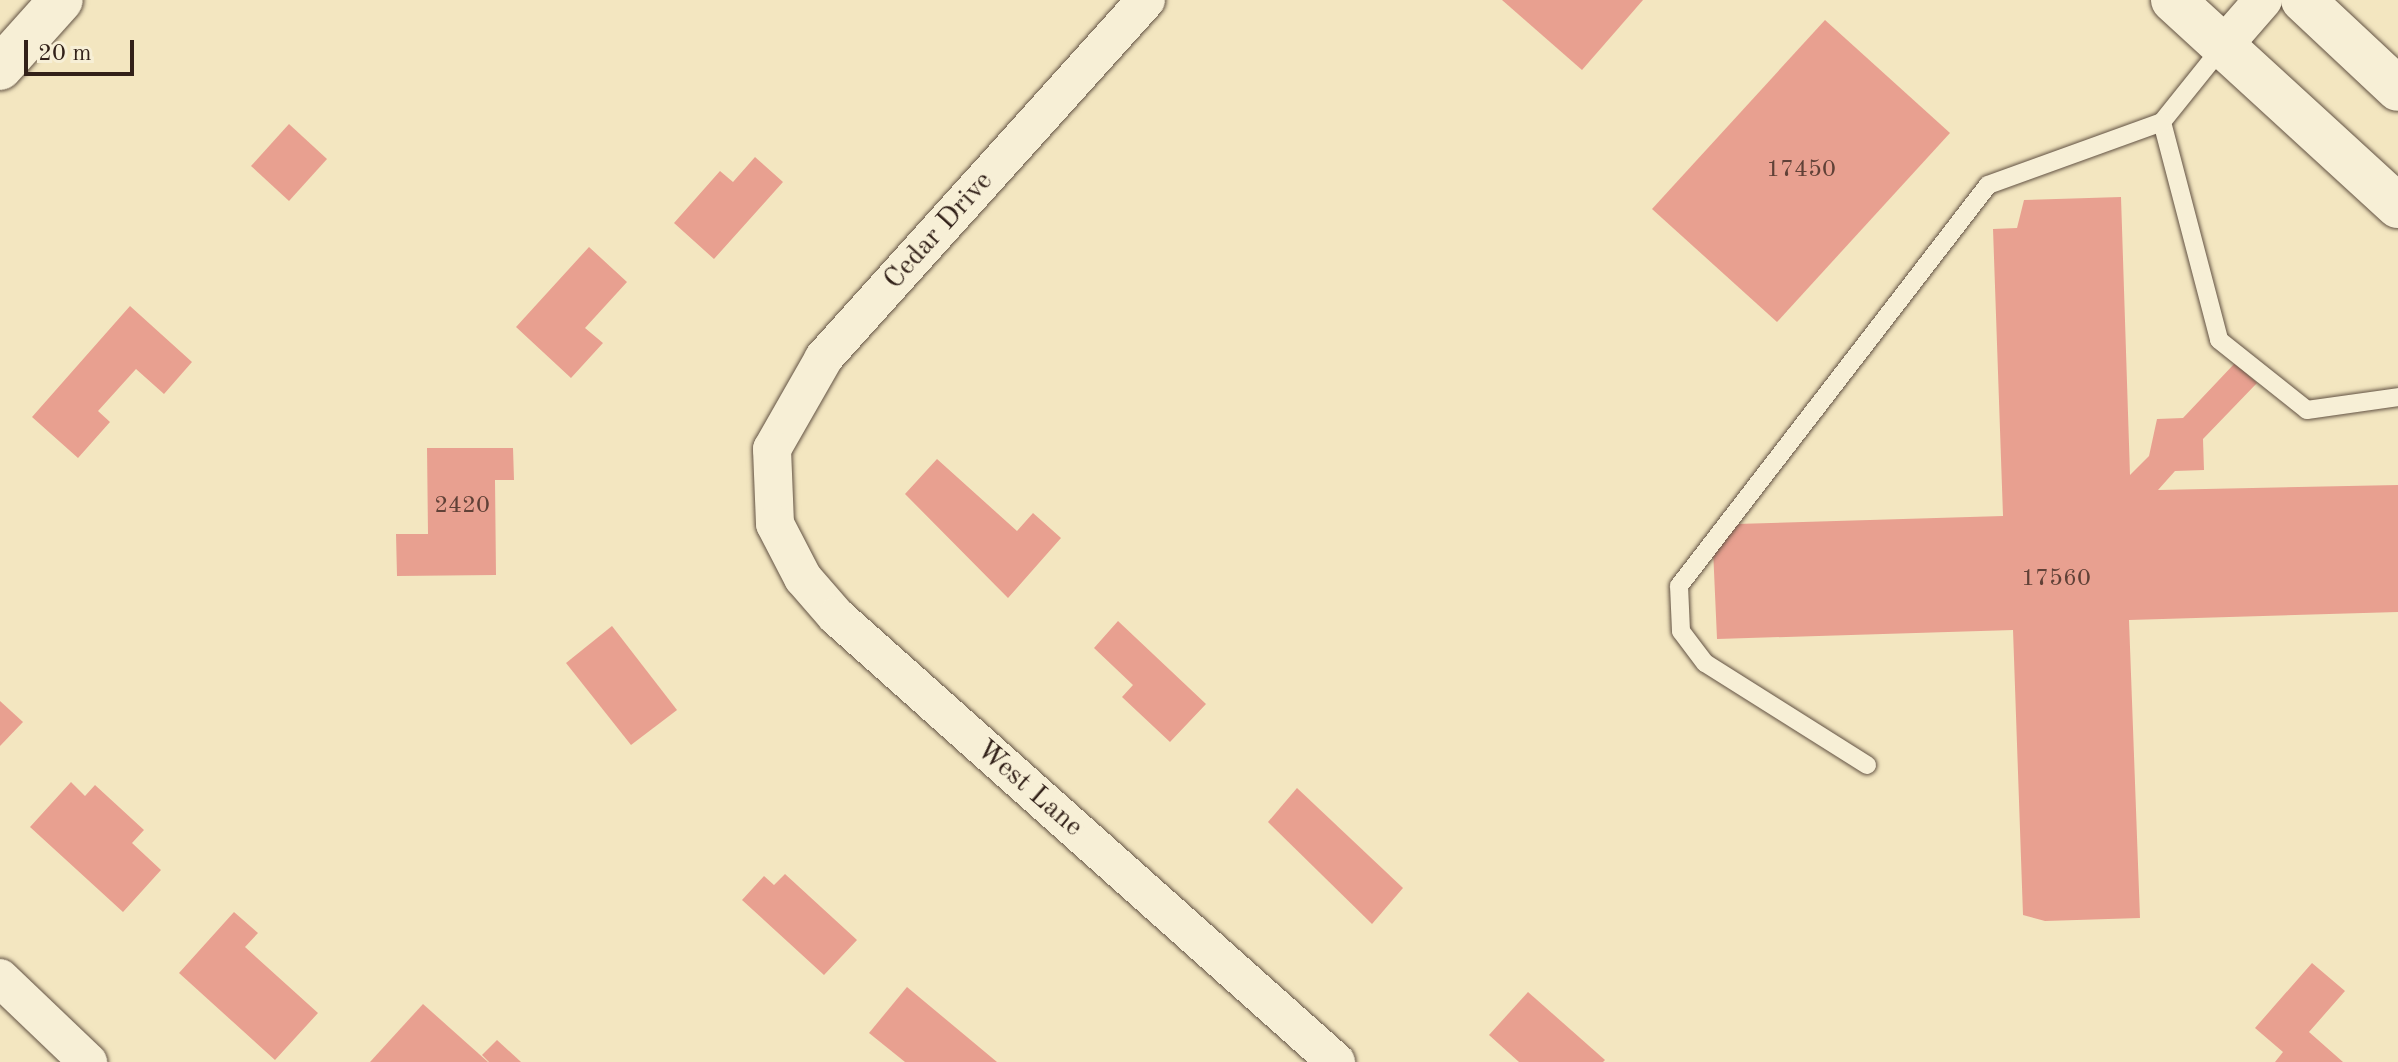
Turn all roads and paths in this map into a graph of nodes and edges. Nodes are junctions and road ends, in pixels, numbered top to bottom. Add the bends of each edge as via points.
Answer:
1 (61, 0) edge
2 (1146, 0) edge
3 (2173, 0) edge
4 (2263, 0) edge
5 (2303, 0) edge
6 (2223, 46) junction
7 (0, 68) edge
8 (2398, 89) edge
9 (2162, 122) junction
10 (2398, 206) edge
11 (2398, 397) edge
12 (768, 483) joint
13 (1867, 765) dead end
14 (0, 978) edge
15 (88, 1062) edge
16 (1336, 1062) edge

1 - 7 main road
2 - 12 street, Cedar Drive via 824,358 786,417
3 - 6 main road
4 - 6 street
5 - 8 main road
6 - 9 lane
6 - 10 main road
9 - 11 lane via 2219,340 2307,410
9 - 13 lane via 1988,185 1679,586 1681,631 1705,663
12 - 16 street, West Lane via 784,550 836,616
14 - 15 street

